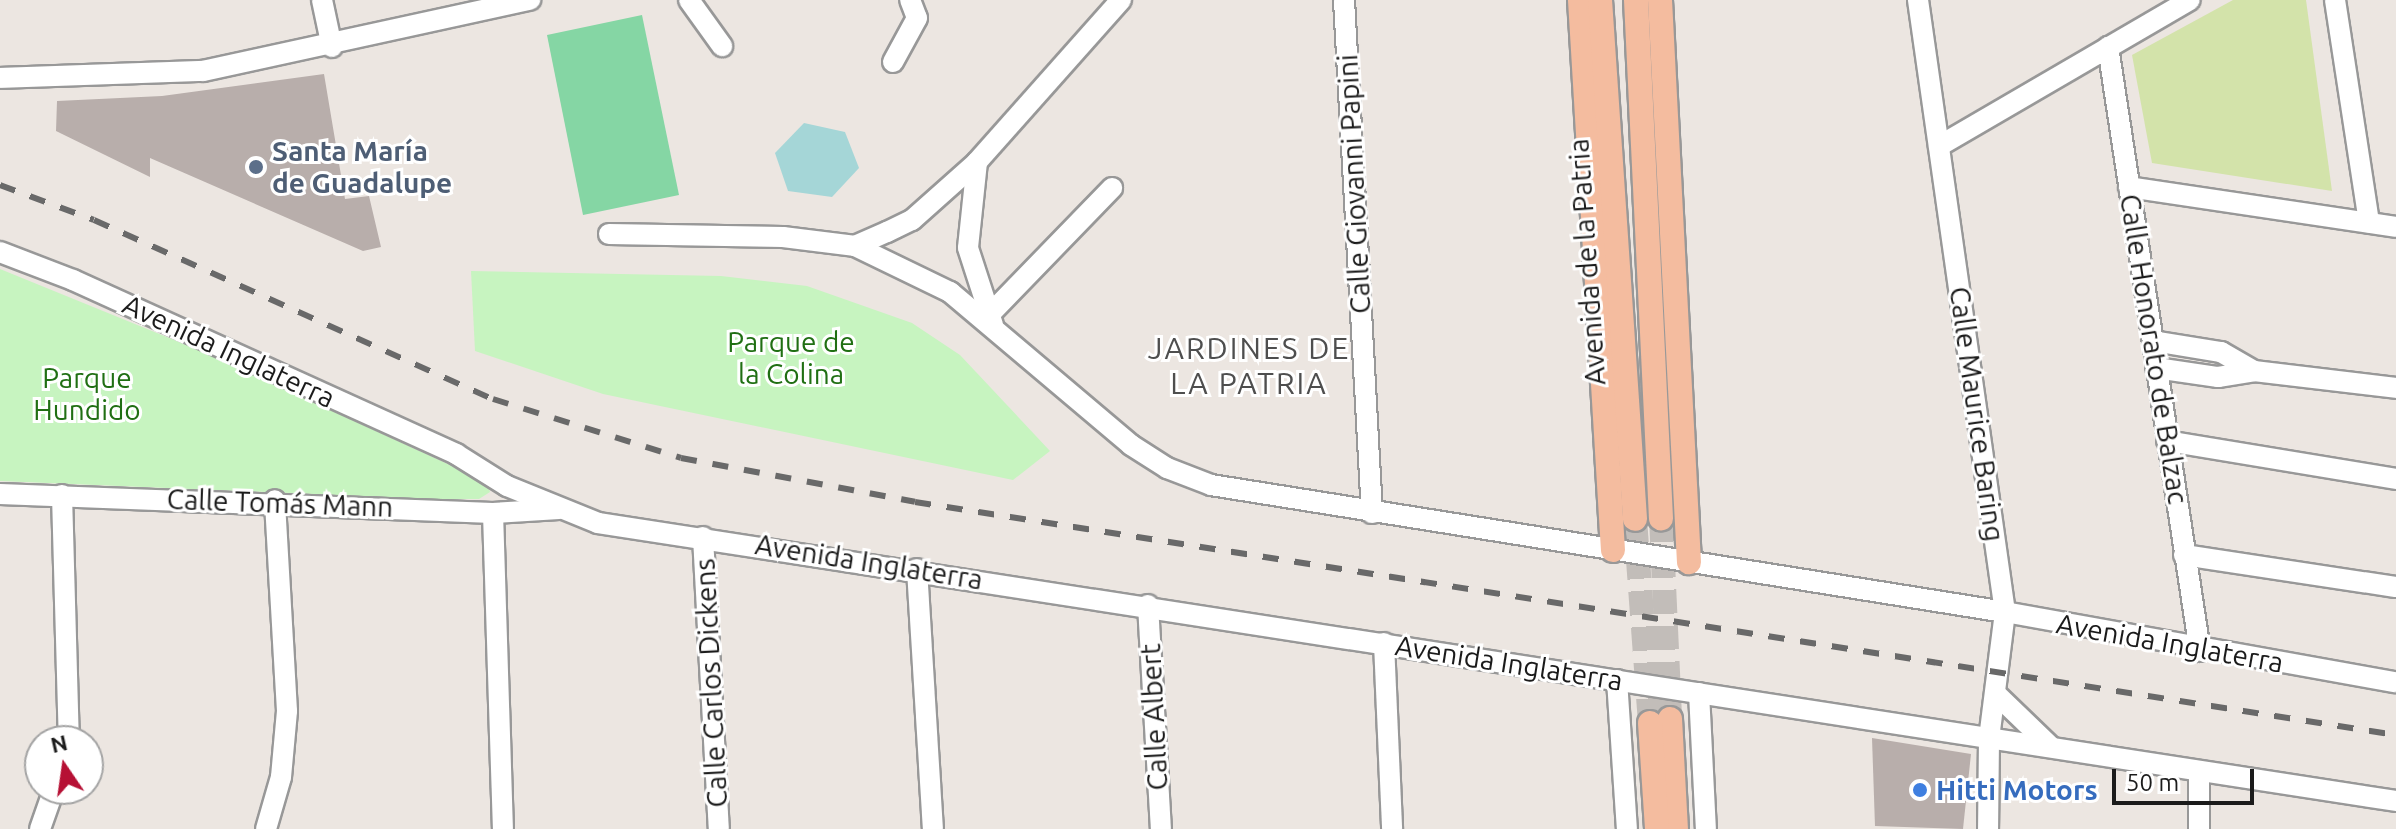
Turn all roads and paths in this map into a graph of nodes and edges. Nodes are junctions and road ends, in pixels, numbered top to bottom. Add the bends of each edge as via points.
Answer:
1 (322, 0) edge
2 (530, 0) edge
3 (689, 0) edge
4 (910, 0) edge
5 (1121, 0) edge
6 (1344, 0) edge
7 (1580, 0) edge
8 (1600, 0) edge
9 (1636, 0) edge
10 (1660, 0) edge
11 (1918, 0) edge
12 (2190, 0) edge
13 (2335, 0) edge
14 (722, 46) dead end
15 (332, 47) junction
16 (2108, 47) junction
17 (893, 62) dead end
18 (0, 78) edge
19 (1939, 146) junction
20 (977, 162) junction
21 (2129, 187) junction
22 (1112, 188) dead end
23 (939, 194) junction
24 (968, 205) junction
25 (2369, 222) junction
26 (2396, 227) edge
27 (609, 234) dead end
28 (855, 246) junction
29 (0, 252) edge
30 (993, 323) junction
31 (2153, 341) junction
32 (2156, 368) junction
33 (2254, 371) junction
34 (2396, 388) edge
35 (2167, 441) junction
36 (456, 454) junction
37 (2396, 479) edge
38 (0, 494) edge
39 (62, 495) junction
40 (275, 500) junction
41 (559, 509) junction
42 (493, 513) junction
43 (1372, 513) junction
44 (1661, 518) tunnel mouth
45 (1635, 519) tunnel mouth
46 (623, 522) junction
47 (703, 537) junction
48 (1613, 550) junction
49 (2184, 555) junction
50 (1689, 562) junction
51 (917, 569) junction
52 (2396, 587) edge
53 (1148, 605) junction
54 (2005, 612) junction
55 (1384, 643) junction
56 (2200, 651) junction
57 (1617, 680) junction
58 (2396, 682) edge
59 (1699, 693) junction
60 (1996, 694) junction
61 (69, 725) edge
62 (1989, 739) junction
63 (2053, 748) junction
64 (2199, 771) junction
65 (2396, 801) edge
66 (48, 805) edge
67 (40, 829) edge
68 (266, 829) edge
69 (503, 829) edge
70 (719, 829) edge
71 (933, 829) edge
72 (1161, 829) edge
73 (1392, 829) edge
74 (1627, 829) edge
75 (1657, 829) edge
76 (1676, 829) edge
77 (1706, 829) edge
78 (1988, 829) edge
79 (2199, 829) edge

1 - 15 street
2 - 15 street
3 - 14 street
4 - 17 street via 917,18
5 - 20 street
6 - 43 street, Calle Giovanni Papini
7 - 48 main road
8 - 45 main road, Avenida de la Patria
9 - 44 main road
10 - 50 main road
11 - 19 street, Calle Maurice Baring
12 - 16 street
13 - 25 street
15 - 18 street via 203,71
16 - 19 street
16 - 21 street, Calle Honorato de Balzac
19 - 54 street, Calle Maurice Baring
20 - 23 street
20 - 24 street
21 - 25 street
21 - 31 street, Calle Honorato de Balzac
22 - 30 street
23 - 24 street via 957,188
23 - 28 street via 912,220
24 - 30 street via 968,248
25 - 26 street
27 - 28 street via 783,237
28 - 30 street, Avenida Inglaterra via 950,292
29 - 36 street, Avenida Inglaterra
30 - 43 street, Avenida Inglaterra via 1167,468 1211,485
31 - 32 street, Calle Honorato de Balzac
31 - 33 street via 2221,352
32 - 33 street via 2218,377
32 - 35 street, Calle Honorato de Balzac
33 - 34 street
35 - 37 street
35 - 49 street, Calle Honorato de Balzac
36 - 41 street, Avenida Inglaterra
36 - 46 street, Avenida Inglaterra via 484,460
38 - 39 street, Calle Tomás Mann
39 - 40 street, Calle Tomás Mann
39 - 61 street
40 - 42 street, Calle Tomás Mann
40 - 68 street via 287,711 281,777
41 - 42 street, Calle Tomás Mann
41 - 46 street, Avenida Inglaterra via 598,523
42 - 69 street
43 - 48 street, Avenida Inglaterra
46 - 47 street, Avenida Inglaterra
47 - 51 street, Avenida Inglaterra
47 - 70 street, Calle Carlos Dickens
48 - 50 street, Avenida Inglaterra
49 - 52 street
49 - 56 street, Calle Honorato de Balzac
50 - 54 street, Avenida Inglaterra
51 - 53 street, Avenida Inglaterra
51 - 71 street
53 - 55 street, Avenida Inglaterra
53 - 72 street, Calle Albert
54 - 56 street, Avenida Inglaterra
54 - 60 street, Calle Maurice Baring
55 - 57 street, Avenida Inglaterra
55 - 73 street
56 - 58 street, Avenida Inglaterra
57 - 59 street, Avenida Inglaterra
57 - 74 street
59 - 62 street, Avenida Inglaterra
59 - 77 street
60 - 62 street, Calle Maurice Baring
60 - 63 street
62 - 63 street, Avenida Inglaterra
62 - 78 street, Calle Maurice Baring
63 - 64 street, Avenida Inglaterra
64 - 65 street, Avenida Inglaterra
64 - 79 street
66 - 67 street
75 - 76 main road via 1660,721

